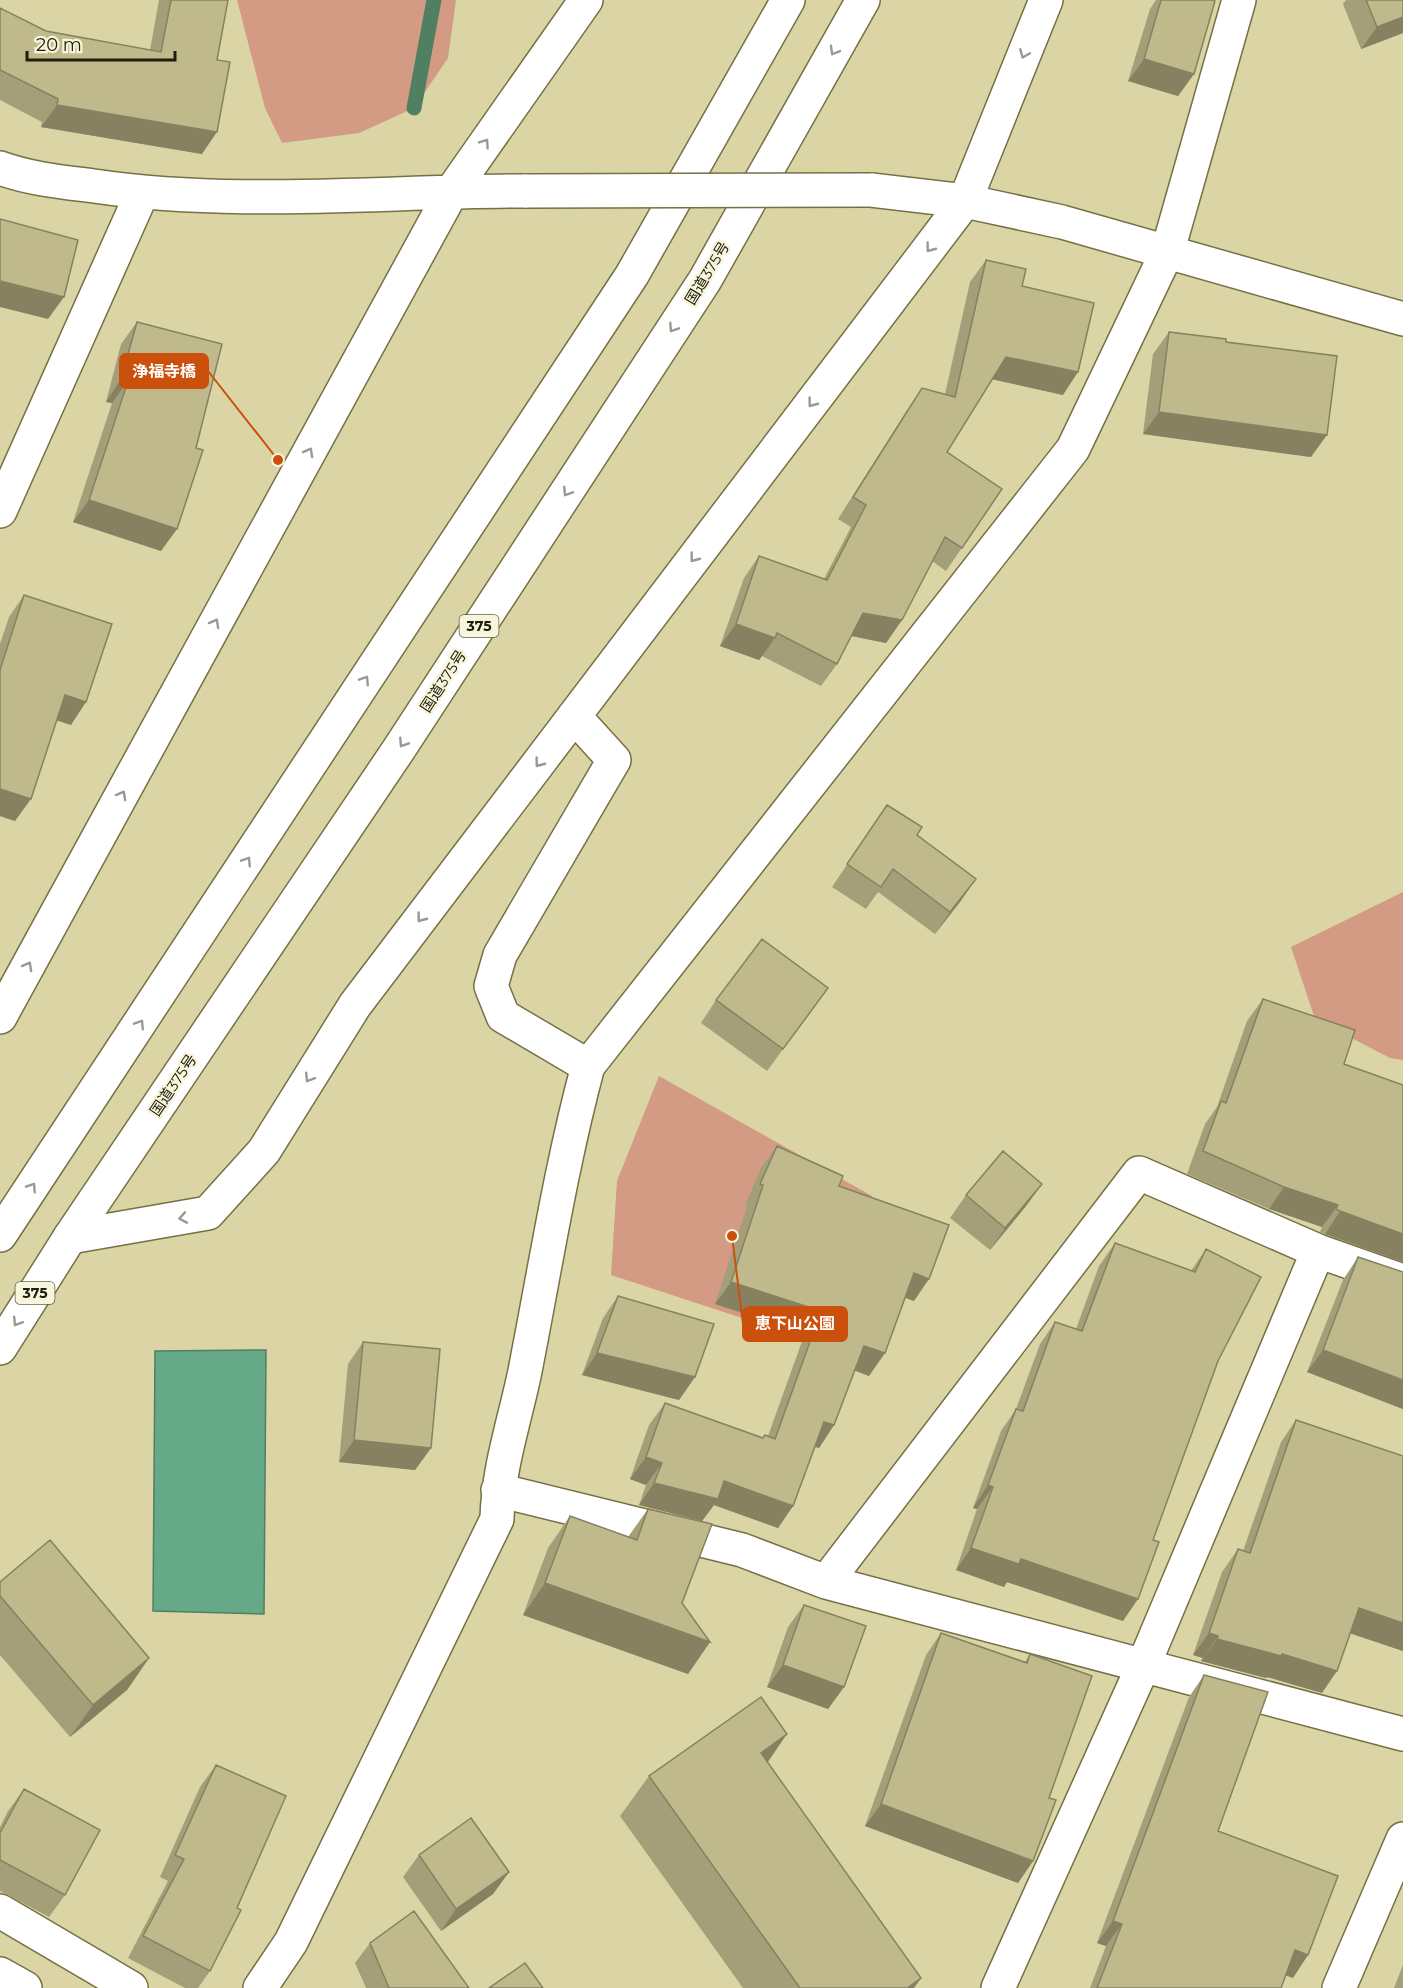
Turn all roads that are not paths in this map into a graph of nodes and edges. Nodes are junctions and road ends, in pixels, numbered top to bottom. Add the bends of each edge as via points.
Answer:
1 (586, 0) edge
2 (788, 0) edge
3 (863, 0) edge
4 (1046, 0) edge
5 (1239, 0) edge
6 (0, 168) edge
7 (452, 191) junction
8 (142, 193) junction
9 (965, 201) junction
10 (1167, 250) junction
11 (1403, 319) edge
12 (0, 512) edge
13 (574, 716) junction
14 (0, 1017) edge
15 (588, 1066) junction
16 (0, 1235) edge
17 (70, 1237) junction
18 (1318, 1251) junction
19 (1403, 1281) edge
20 (0, 1348) edge
21 (498, 1490) junction
22 (826, 1582) junction
23 (1144, 1664) junction
24 (1403, 1734) edge
25 (1403, 1839) edge
26 (0, 1911) edge
27 (0, 1974) edge
28 (25, 1988) edge
29 (131, 1988) edge
30 (260, 1988) edge
31 (998, 1988) edge
32 (1339, 1988) edge

7 -> 1 main road
16 -> 2 main road via 632,275
3 -> 17 main road, 国道375号 / 375 via 705,280 399,749
4 -> 9 main road
5 - 10 main road
6 - 8 main road via 22,176
7 - 8 main road via 269,196
7 - 9 main road, bridge via 871,190
14 -> 7 main road
8 - 12 main road
9 - 10 main road
9 -> 13 main road
10 - 11 main road
10 - 15 main road via 1073,449
13 - 15 main road via 614,760 500,955 491,986 503,1016
13 -> 17 main road via 355,1005 264,1151 208,1213
15 - 21 main road via 573,1122
17 -> 20 main road, 国道375号 / 375
18 - 19 main road
18 - 22 main road via 1139,1173
18 - 23 main road
21 - 22 main road via 742,1550
21 - 30 main road via 497,1519 291,1942
22 - 23 main road
23 - 24 main road
23 - 31 main road
25 - 32 main road
26 - 29 main road
27 - 28 main road

